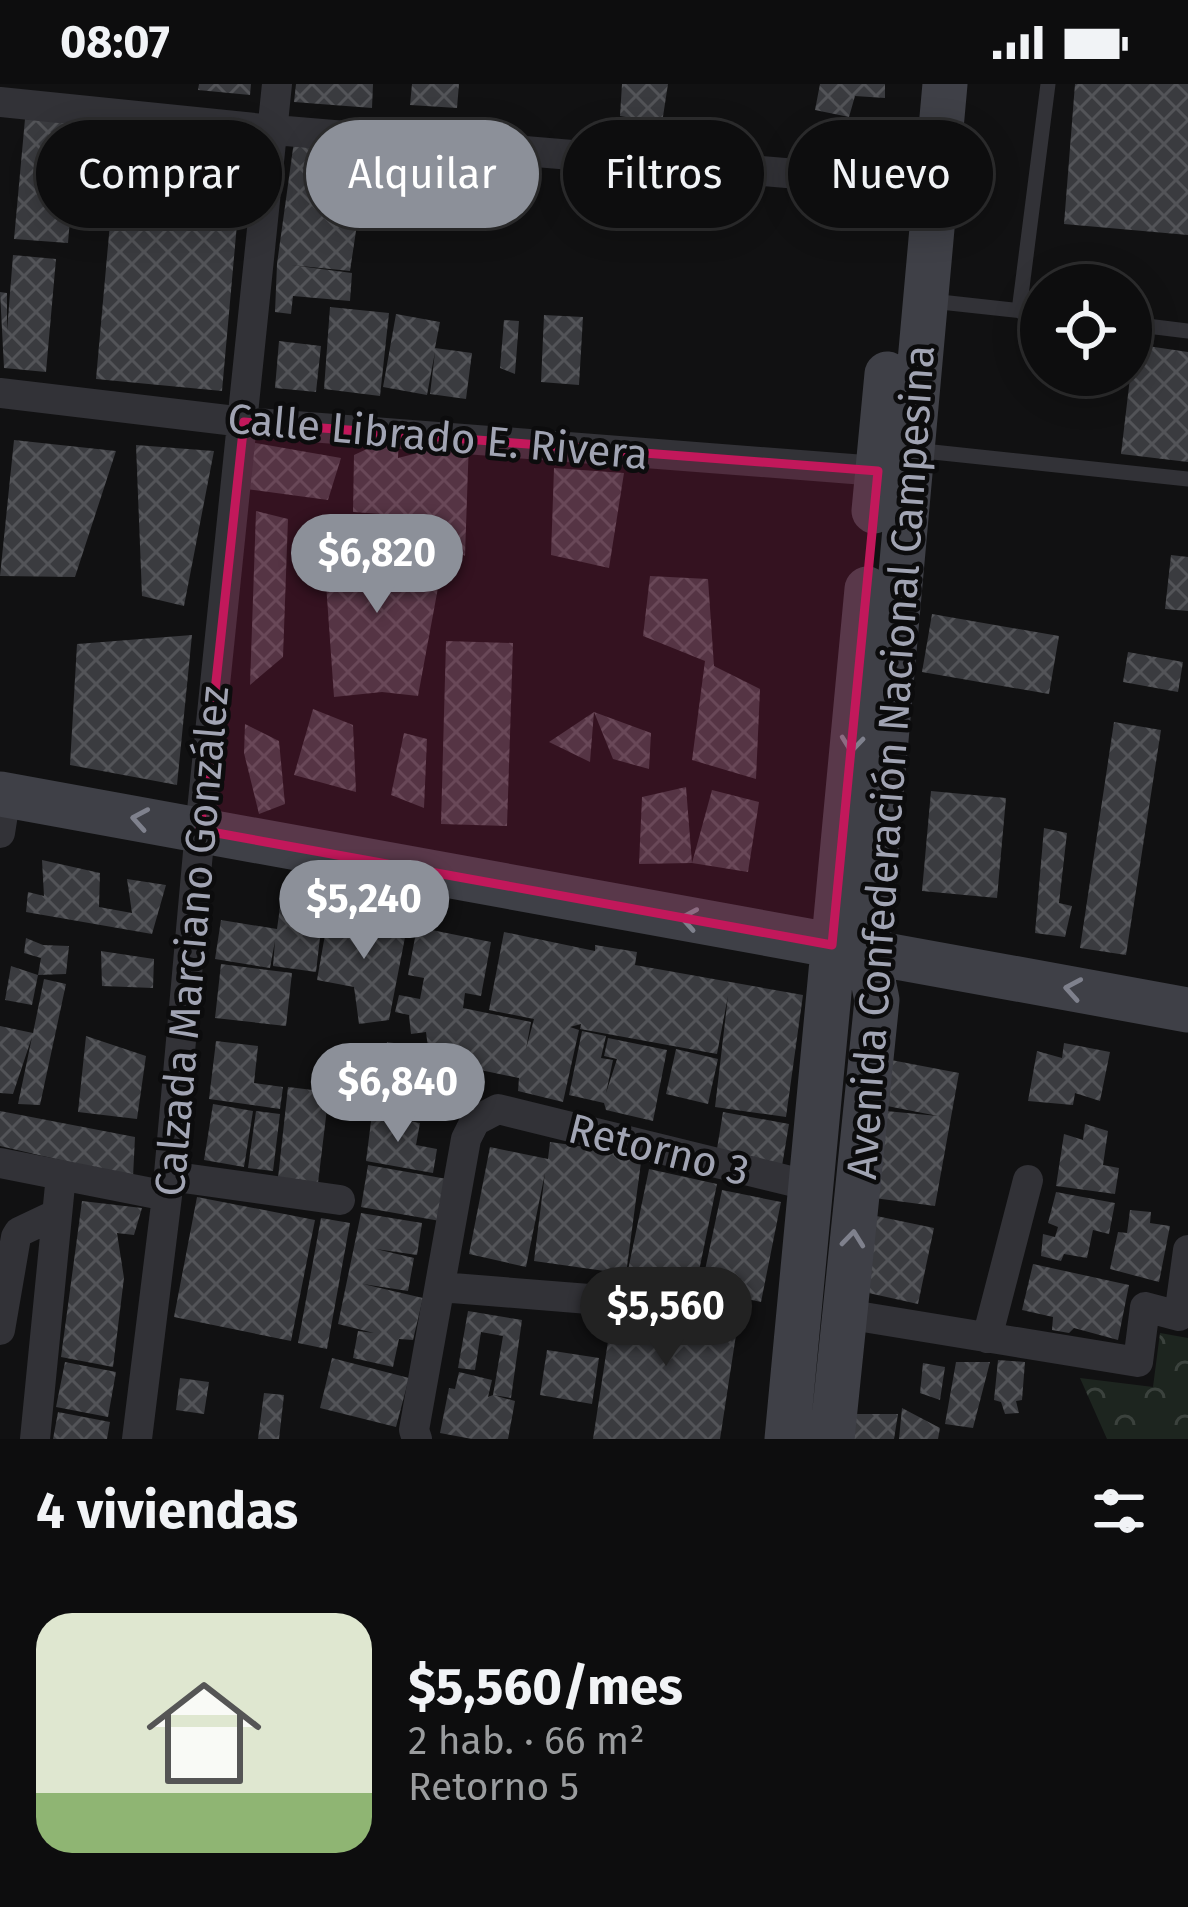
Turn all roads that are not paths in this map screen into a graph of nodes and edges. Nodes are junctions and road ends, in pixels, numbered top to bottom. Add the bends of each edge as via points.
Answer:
1 (277, 84) edge
2 (914, 84) edge
3 (945, 84) edge
4 (1048, 84) edge
5 (0, 102) edge
6 (176, 120) edge
7 (275, 120) edge
8 (910, 120) edge
9 (282, 131) edge
10 (788, 173) edge
11 (264, 228) edge
12 (902, 228) edge
13 (925, 300) junction
14 (1019, 311) joint
15 (1152, 327) edge
16 (1188, 331) edge
17 (0, 393) edge
18 (244, 422) junction
19 (890, 456) junction
20 (1188, 479) edge
21 (2, 807) edge
22 (200, 830) junction
23 (849, 948) junction
24 (1188, 1010) edge
25 (0, 1163) edge
26 (61, 1175) junction
27 (1028, 1180) dead end
28 (168, 1186) junction
29 (811, 1186) junction
30 (340, 1200) dead end
31 (57, 1214) junction
32 (1188, 1250) edge
33 (440, 1287) junction
34 (590, 1300) dead end
35 (845, 1314) junction
36 (0, 1330) edge
37 (987, 1338) junction
38 (35, 1439) edge
39 (137, 1439) edge
40 (417, 1439) edge
41 (787, 1439) edge
42 (832, 1439) edge

1 - 7 street, Calzada Marciano González
2 - 8 street, Avenida Confederación Nacional Campesina
3 - 13 street, Avenida Confederación Nacional Campesina
4 - 14 lane
5 - 6 street
9 - 10 street
11 - 18 street, Calzada Marciano González
12 - 19 street, Avenida Confederación Nacional Campesina
13 - 14 lane
13 - 19 street, Avenida Confederación Nacional Campesina
15 - 16 lane
17 - 18 street, Calle Librado E. Rivera
18 - 19 street, Calle Librado E. Rivera
18 - 22 street, Calzada Marciano González
19 - 20 lane
19 - 23 street, Avenida Confederación Nacional Campesina
22 -> 21 street
23 -> 22 street
22 - 28 street, Calzada Marciano González
24 -> 23 street
23 - 29 street, Avenida Confederación Nacional Campesina
35 -> 23 street, Avenida Confederación Nacional Campesina via 877,1000
25 - 26 street
26 - 28 street
26 - 31 street
27 - 37 street
28 - 30 street
28 - 39 street, Calzada Marciano González
29 - 33 street, Retorno 3 via 498,1109 475,1121 466,1138
29 - 41 street, Avenida Confederación Nacional Campesina
31 - 36 street via 13,1243
31 - 38 street
32 - 37 street via 1179,1316 1145,1307 1138,1362
33 - 34 street
33 - 40 street, Retorno 3
35 - 37 street
35 - 42 street, Avenida Confederación Nacional Campesina

